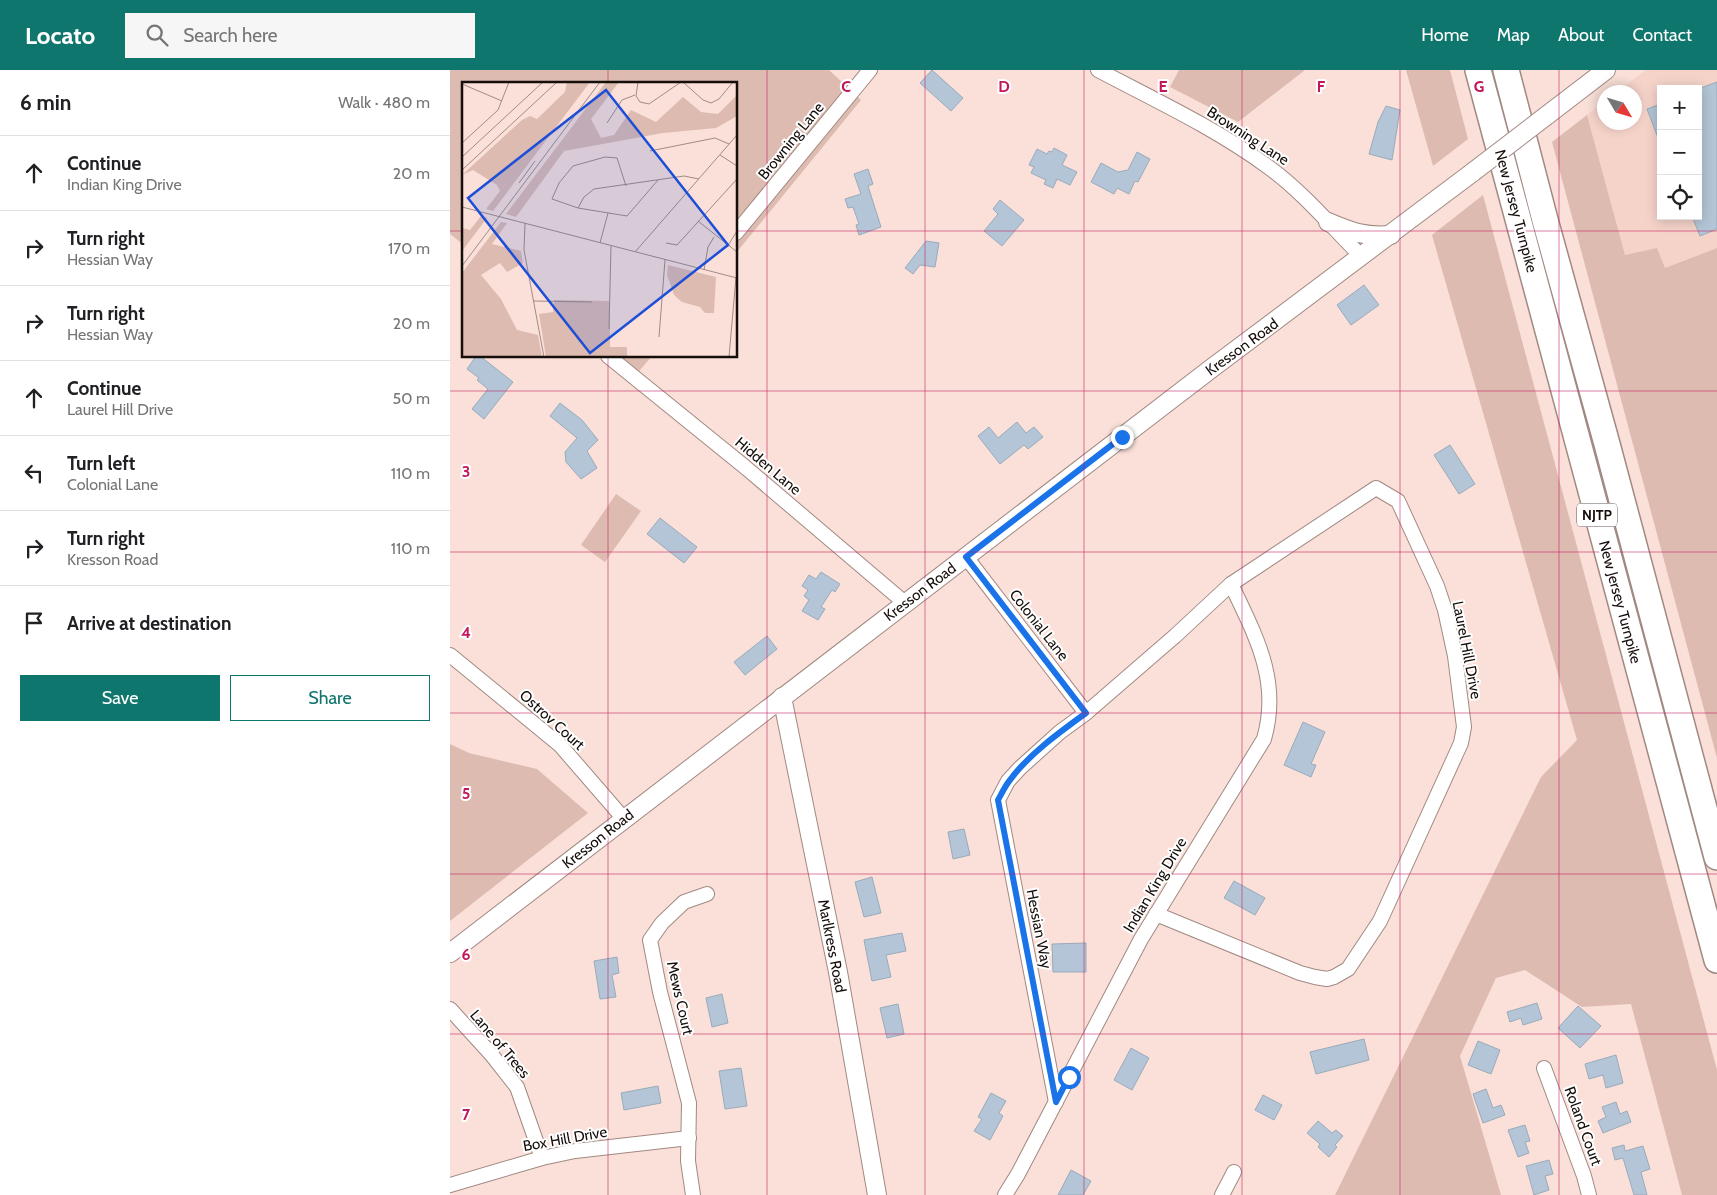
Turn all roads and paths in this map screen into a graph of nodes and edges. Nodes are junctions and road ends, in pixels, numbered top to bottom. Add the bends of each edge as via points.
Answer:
1 (870, 70) edge
2 (1098, 70) edge
3 (1478, 70) edge
4 (1506, 70) edge
5 (1606, 70) edge
6 (1328, 222) junction
7 (738, 231) edge
8 (1391, 235) junction
9 (1361, 256) junction
10 (610, 358) edge
11 (966, 557) junction
12 (1231, 584) junction
13 (905, 603) junction
14 (450, 655) edge
15 (782, 697) junction
16 (1086, 713) junction
17 (1020, 768) joint
18 (624, 819) junction
19 (1717, 857) edge
20 (707, 894) dead end
21 (1156, 914) junction
22 (450, 953) edge
23 (1717, 960) edge
24 (450, 1009) edge
25 (1544, 1068) dead end
26 (1056, 1102) junction
27 (689, 1138) junction
28 (542, 1158) junction
29 (1234, 1172) dead end
30 (450, 1185) edge
31 (693, 1195) edge
32 (877, 1195) edge
33 (1005, 1195) edge
34 (1222, 1195) edge
35 (1589, 1195) edge

1 - 7 street, Browning Lane
2 - 6 street, Browning Lane via 1180,112 1268,166
3 - 23 highway, New Jersey Turnpike / NJTP
4 - 19 highway, New Jersey Turnpike / NJTP
5 - 8 street, Kresson Road, bridge
6 - 8 street via 1361,235
6 - 9 street, Browning Lane
8 - 9 street, Kresson Road
9 - 11 street, Kresson Road
10 - 13 street, Hidden Lane
11 - 13 street, Kresson Road
11 - 16 street, Colonial Lane
12 - 16 street, Laurel Hill Drive
12 - 21 street, Indian King Drive via 1264,658 1269,685 1269,722 1264,739
12 - 21 street, Laurel Hill Drive via 1376,488 1398,501 1445,610 1464,727 1461,743 1380,920 1348,969 1334,977 1327,979 1300,973
13 - 15 street, Kresson Road
14 - 18 street, Ostrov Court via 560,745
15 - 18 street, Kresson Road
15 - 32 street, Marlkress Road via 838,972
16 - 17 street, Laurel Hill Drive
17 - 26 street, Hessian Way via 1008,781 998,800
18 - 22 street, Kresson Road
20 - 27 street, Mews Court via 684,902 650,940 689,1103
21 - 26 street, Indian King Drive
24 - 28 street, Lane of Trees via 517,1087
25 - 35 street, Roland Court
26 - 33 street, Indian King Drive
27 - 28 street, Box Hill Drive
27 - 31 street via 688,1160
28 - 30 street, Box Hill Drive
29 - 34 street

